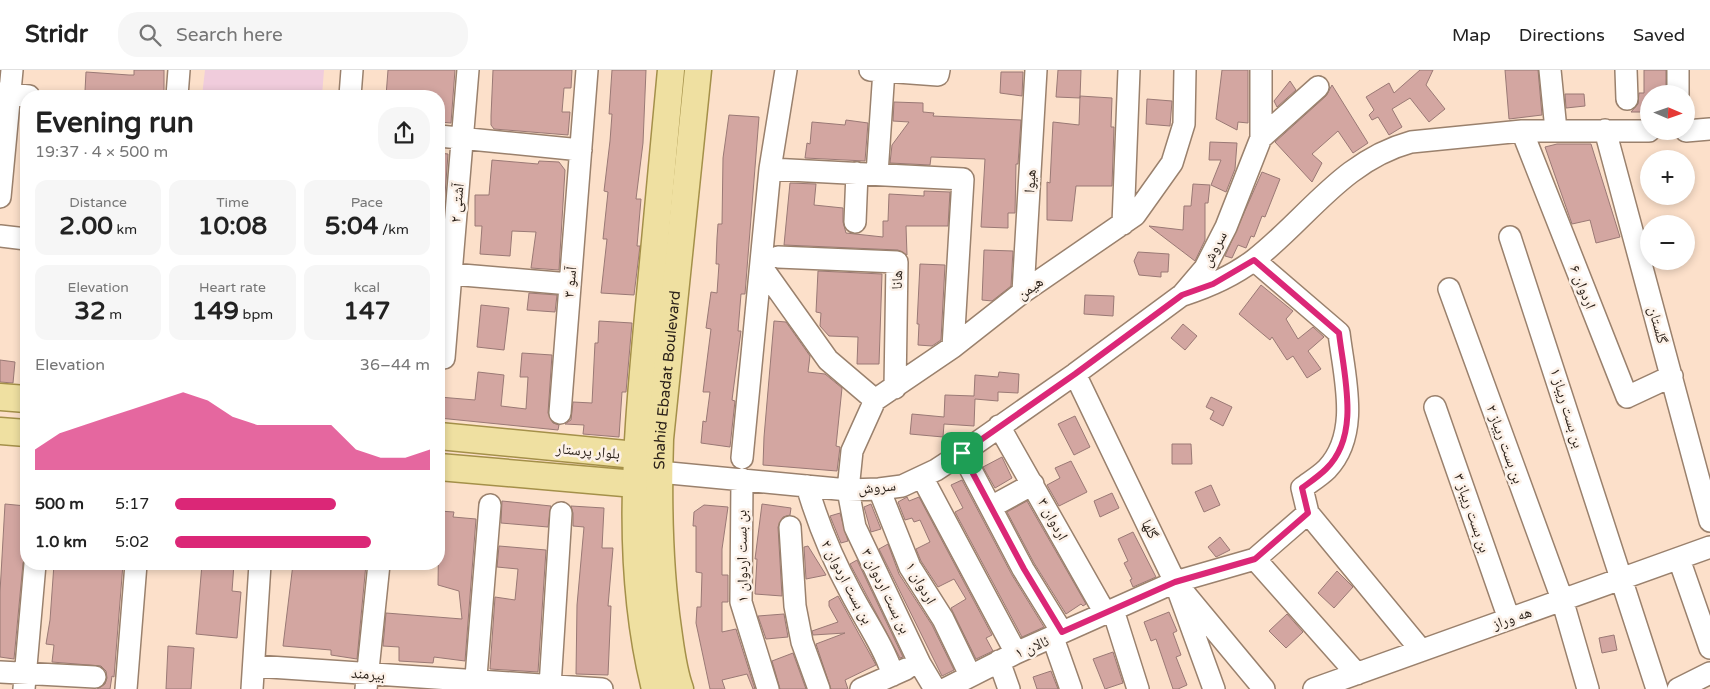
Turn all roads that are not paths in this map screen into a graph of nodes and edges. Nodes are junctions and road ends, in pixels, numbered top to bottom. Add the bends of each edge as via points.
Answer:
1 (12, 70) edge
2 (179, 70) edge
3 (352, 70) edge
4 (468, 70) edge
5 (587, 70) edge
6 (671, 70) edge
7 (698, 70) edge
8 (786, 70) edge
9 (879, 70) edge
10 (1036, 70) edge
11 (1129, 70) edge
12 (1185, 70) edge
13 (1261, 70) edge
14 (1550, 70) edge
15 (1626, 70) edge
16 (1678, 70) edge
17 (938, 73) edge
18 (1678, 85) edge
19 (1318, 87) dead end
20 (177, 90) edge
21 (350, 90) edge
22 (13, 95) edge
23 (1627, 100) dead end
24 (1710, 129) edge
25 (1556, 130) junction
26 (1605, 130) junction
27 (1695, 130) edge
28 (1522, 131) junction
29 (1640, 131) edge
30 (445, 137) edge
31 (1261, 138) junction
32 (462, 139) junction
33 (581, 150) junction
34 (770, 169) junction
35 (867, 174) junction
36 (0, 197) edge
37 (855, 222) dead end
38 (1123, 224) junction
39 (0, 236) edge
40 (1510, 237) dead end
41 (20, 238) edge
42 (1254, 260) junction
43 (769, 262) junction
44 (445, 274) edge
45 (570, 284) junction
46 (1449, 289) dead end
47 (1023, 292) junction
48 (1182, 295) junction
49 (954, 347) junction
50 (1075, 374) junction
51 (1672, 376) junction
52 (895, 388) junction
53 (0, 397) edge
54 (20, 399) edge
55 (875, 400) junction
56 (1435, 407) dead end
57 (560, 413) dead end
58 (999, 426) junction
59 (0, 431) edge
60 (20, 433) edge
61 (445, 437) edge
62 (962, 453) junction
63 (636, 455) junction
64 (742, 458) dead end
65 (445, 468) edge
66 (659, 472) junction
67 (922, 477) junction
68 (742, 479) junction
69 (635, 484) junction
70 (1033, 484) junction
71 (807, 486) junction
72 (879, 489) junction
73 (848, 490) junction
74 (490, 505) dead end
75 (991, 507) junction
76 (561, 513) dead end
77 (1308, 513) junction
78 (1710, 521) edge
79 (790, 527) dead end
80 (1710, 547) edge
81 (1255, 559) junction
82 (1680, 559) junction
83 (34, 570) edge
84 (136, 570) edge
85 (260, 570) edge
86 (378, 570) edge
87 (1620, 580) junction
88 (1175, 582) junction
89 (1562, 599) junction
90 (1109, 611) junction
91 (1508, 619) junction
92 (1058, 635) junction
93 (1710, 648) edge
94 (1421, 650) junction
95 (1008, 657) junction
96 (920, 664) junction
97 (254, 666) junction
98 (0, 672) edge
99 (1710, 673) edge
100 (1357, 674) junction
101 (894, 675) junction
102 (970, 675) junction
103 (95, 677) dead end
104 (24, 681) edge
105 (367, 681) edge
106 (475, 685) edge
107 (550, 686) junction
108 (126, 689) edge
109 (252, 689) edge
110 (593, 689) edge
111 (602, 689) edge
112 (655, 689) edge
113 (680, 689) edge
114 (768, 689) edge
115 (819, 689) edge
116 (861, 689) edge
117 (943, 689) edge
118 (1009, 689) edge
119 (1071, 689) edge
120 (1138, 689) edge
121 (1214, 689) edge
122 (1264, 689) edge
123 (1314, 689) edge
124 (1588, 689) edge
125 (1657, 689) edge
126 (1678, 689) edge

1 - 22 street
2 - 20 street
3 - 21 street
4 - 32 street, آشتی ۲
5 - 33 street, آسو ۳
6 - 63 main road, Shahid Ebadat Boulevard
7 - 66 main road, Shahid Ebadat Boulevard
8 - 34 street
9 - 17 street
9 - 35 street
10 - 47 street, هیوا
11 - 38 street
12 - 38 street, هیمن via 1184,124 1172,163 1141,207
13 - 31 street, سروش
14 - 25 street
15 - 23 street
16 - 18 street
19 - 31 street
22 - 36 street
24 - 27 street
25 - 26 street
25 - 28 street
26 - 29 street
26 - 51 street, گلستان
28 - 42 street via 1412,142 1378,154 1323,194
28 - 51 street, اردوان ۶ via 1627,397
30 - 32 street
31 - 48 street, سروش via 1212,256
32 - 33 street
32 - 44 street, آشتی ۲
33 - 45 street, آسو ۳
34 - 35 street
34 - 43 street
35 - 37 street
35 - 49 street via 963,179
38 - 47 street, هیمن
39 - 41 street
40 - 87 street, بن بست ریباز ۱
42 - 48 street via 1213,284
42 - 77 street via 1339,333 1348,419 1340,450 1327,469 1302,488
43 - 52 street, هانا via 897,262
43 - 55 street via 828,360
43 - 64 street
44 - 45 street
45 - 57 street, آسو ۳
46 - 89 street, بن بست ریباز ۲
47 - 49 street, هیمن
48 - 50 street, سروش
49 - 52 street, هیمن
50 - 58 street, سروش
50 - 88 street, گلها
51 - 78 street, گلستان
52 - 55 street, هیمن
53 - 54 main road
55 - 73 street via 852,451
56 - 91 street, بن بست ریباز ۳
58 - 62 street, سروش
58 - 70 street, اردوان ۳
59 - 60 main road
61 - 63 main road, بلوار پرستار
62 - 67 street, سروش
62 - 75 street
63 - 66 main road, بلوار پرستار
63 - 69 main road, Shahid Ebadat Boulevard
65 - 69 main road, بلوار پرستار
66 - 68 street, سروش
66 - 69 main road
66 - 113 main road, Shahid Ebadat Boulevard via 663,593
67 - 72 street, سروش via 902,486
67 - 95 street
68 - 71 street, سروش
68 - 114 street, بن بست اردوان ۱ via 741,602
69 - 112 main road, Shahid Ebadat Boulevard via 637,570 646,652
70 - 75 street
70 - 90 street, اردوان ۳
71 - 73 street, سروش
71 - 101 street, بن بست اردوان ۲ via 820,531
72 - 73 street, سروش
72 - 102 street, اردوان ۱ via 910,567 943,619
73 - 96 street, بن بست اردوان ۳ via 855,527
74 - 106 street
75 - 92 street
76 - 107 street
77 - 81 street
77 - 94 street
79 - 115 street via 795,606 802,642
80 - 82 street, هه وراز
81 - 88 street, ئالان ۱
81 - 100 street
82 - 87 street, هه وراز
82 - 93 street
83 - 104 street
84 - 108 street
85 - 97 street
86 - 105 street
87 - 89 street, هه وراز
87 - 125 street, بن بست ریباز ۱
88 - 90 street, ئالان ۱
88 - 121 street, گلها
88 - 122 street
89 - 91 street, هه وراز
89 - 124 street, بن بست ریباز ۲
90 - 92 street, ئالان ۱
90 - 120 street, اردوان ۳
91 - 94 street, هه وراز
92 - 95 street, ئالان ۱
92 - 119 street
94 - 100 street, هه وراز
95 - 102 street, ئالان ۱
95 - 118 street
96 - 101 street
96 - 117 street, بن بست اردوان ۳
97 - 105 street, بیرمند
97 - 109 street
98 - 104 street
99 - 126 street
100 - 123 street, هه وراز
101 - 116 street
102 - 117 street, ئالان ۱
103 - 104 street
105 - 106 street, بیرمند
106 - 107 street, بیرمند
107 - 110 street, بیرمند
110 - 111 street, بیرمند

